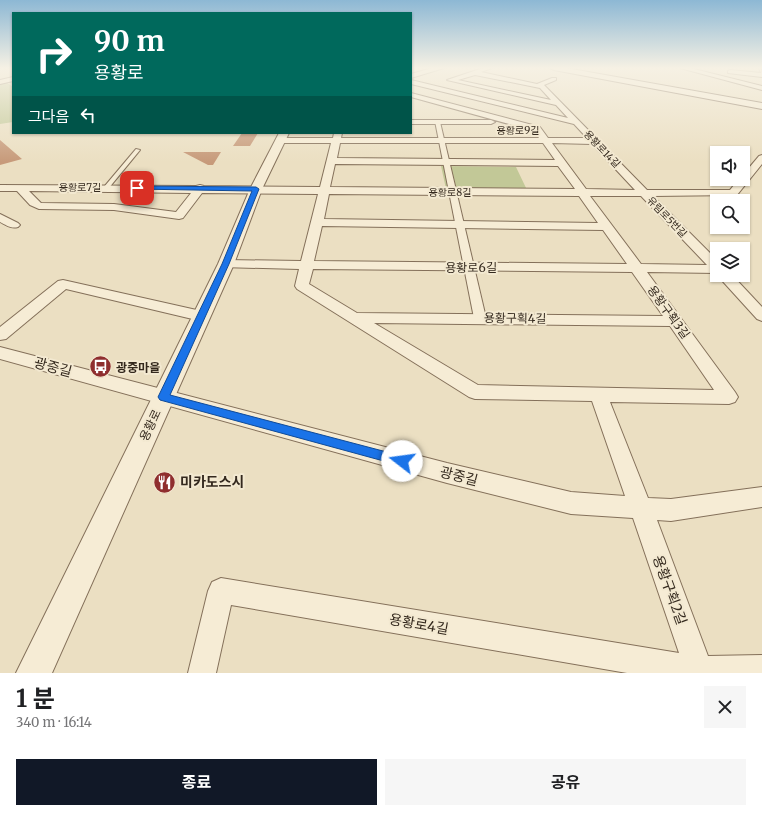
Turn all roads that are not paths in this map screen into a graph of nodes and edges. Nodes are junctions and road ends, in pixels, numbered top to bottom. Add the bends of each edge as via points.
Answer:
1 (433, 99) edge
2 (480, 99) edge
3 (539, 99) edge
4 (556, 99) edge
5 (731, 99) edge
6 (732, 99) edge
7 (560, 104) junction
8 (762, 105) edge
9 (412, 114) edge
10 (412, 122) edge
11 (437, 122) junction
12 (576, 122) junction
13 (515, 123) junction
14 (282, 136) edge
15 (337, 137) edge
16 (441, 141) junction
17 (546, 141) junction
18 (595, 141) junction
19 (138, 150) dead end
20 (762, 158) edge
21 (331, 161) junction
22 (446, 162) junction
23 (562, 163) junction
24 (0, 188) edge
25 (20, 188) junction
26 (106, 188) junction
27 (200, 188) junction
28 (256, 189) junction
29 (324, 191) junction
30 (452, 192) junction
31 (583, 193) junction
32 (644, 193) junction
33 (0, 217) edge
34 (317, 222) junction
35 (460, 224) junction
36 (14, 226) dead end
37 (608, 227) junction
38 (710, 261) edge
39 (226, 264) junction
40 (307, 265) junction
41 (469, 266) junction
42 (637, 268) junction
43 (710, 268) edge
44 (730, 282) edge
45 (202, 316) junction
46 (762, 316) edge
47 (356, 318) junction
48 (480, 318) junction
49 (675, 321) junction
50 (0, 335) edge
51 (0, 353) edge
52 (598, 394) junction
53 (164, 397) junction
54 (762, 497) edge
55 (641, 508) junction
56 (762, 669) edge
57 (700, 672) edge
58 (34, 673) edge
59 (202, 673) edge

1 - 13 street, 용황구획3길
2 - 12 street
3 - 7 street
4 - 7 street, 용황로14길
5 - 8 street
6 - 8 street
7 - 12 street, 용황로14길
9 - 11 street
10 - 11 street
11 - 13 street
11 - 16 street
12 - 18 street, 용황로14길
13 - 17 street, 용황구획3길 via 537,129
14 - 15 street, 용황로9길
14 - 28 street, 용황로
15 - 16 street, 용황로9길
15 - 21 street
16 - 17 street, 용황로9길
16 - 22 street
17 - 18 street, 용황로9길
17 - 23 street, 용황구획3길
18 - 32 street, 용황로14길
19 - 26 lane
20 - 32 street, 유림로5번길 via 733,193
21 - 22 street
21 - 29 street
22 - 23 street
22 - 30 street
23 - 31 street, 용황구획3길
24 - 25 street, 용황로7길
25 - 26 street, 용황로7길
25 - 27 street via 39,206 114,206 179,216
26 - 27 street, 용황로7길
27 - 28 street, 용황로7길
28 - 29 street, 용황로8길
28 - 39 street, 용황로
29 - 30 street, 용황로8길
29 - 34 street
30 - 31 street, 용황로8길
30 - 35 street
31 - 32 street, 용황로8길
31 - 37 street, 용황구획3길
32 - 38 street, 유림로5번길
33 - 36 street
34 - 35 street
34 - 40 street
35 - 37 street
35 - 41 street
37 - 42 street, 용황구획3길
39 - 40 street, 용황로6길
39 - 45 street, 용황로
40 - 41 street, 용황로6길
40 - 47 street via 302,286
41 - 42 street, 용황로6길
41 - 48 street
42 - 43 street, 용황로6길
42 - 49 street, 용황구획3길
44 - 46 street
45 - 50 street via 63,284
45 - 53 street, 용황로
47 - 48 street, 용황구획4길
47 - 52 street via 475,392
48 - 49 street, 용황구획4길
49 - 52 street, 용황구획3길 via 729,397
51 - 53 street, 광중길
52 - 55 street
53 - 55 street, 광중길 via 447,473 563,501
53 - 58 street, 용황로
54 - 55 street, 광중길 via 671,510
55 - 57 street, 용황구획2길
56 - 57 street
57 - 59 street, 용황로4길 via 221,591

